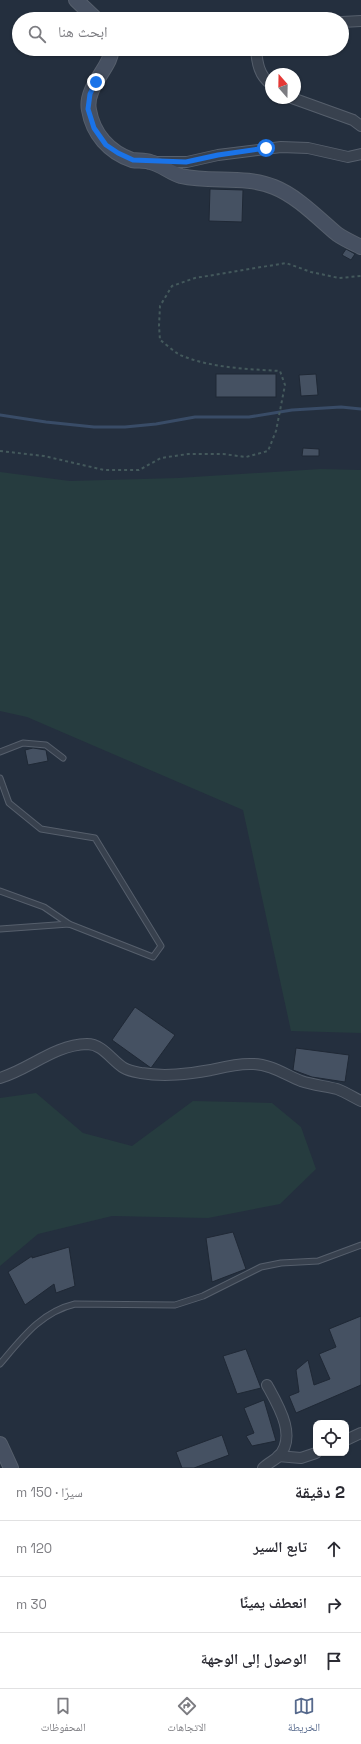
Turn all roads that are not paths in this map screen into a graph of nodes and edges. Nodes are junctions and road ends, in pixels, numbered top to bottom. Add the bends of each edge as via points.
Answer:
1 (76, 0) edge
2 (89, 12) edge
3 (361, 21) edge
4 (349, 22) edge
5 (110, 56) edge
6 (256, 56) edge
7 (265, 78) edge
8 (301, 101) edge
9 (361, 126) edge
10 (361, 154) edge
11 (152, 162) junction
12 (361, 247) edge
13 (0, 752) edge
14 (63, 758) dead end
15 (0, 778) edge
16 (0, 891) edge
17 (69, 924) junction
18 (0, 929) edge
19 (0, 1078) edge
20 (361, 1101) edge
21 (361, 1245) edge
22 (0, 1364) edge
23 (267, 1385) dead end
24 (361, 1433) edge
25 (349, 1439) edge
26 (0, 1444) edge
27 (313, 1454) edge
28 (278, 1456) junction
29 (12, 1468) edge
30 (262, 1468) edge

1 - 2 street
3 - 4 street
5 - 11 street via 90,94 88,109 94,128 106,145 118,153 133,160
6 - 7 street via 257,65
8 - 9 street via 353,120
10 - 11 street via 348,157 308,148 281,147 186,162
11 - 12 street via 180,176 255,181 275,187 307,207 338,235
13 - 14 lane via 23,743 46,745
15 - 17 lane via 9,803 41,829 94,838 161,946 153,956
16 - 17 lane via 44,907
17 - 18 lane
19 - 20 street via 18,1072 49,1054 86,1044 103,1051 123,1068 136,1072 184,1074 232,1065 253,1064 338,1090
21 - 22 lane via 318,1261 261,1267 203,1296 175,1304 64,1306 36,1324
23 - 28 street via 285,1424 285,1445
24 - 25 street
26 - 29 street
27 - 28 street via 302,1458
28 - 30 street

